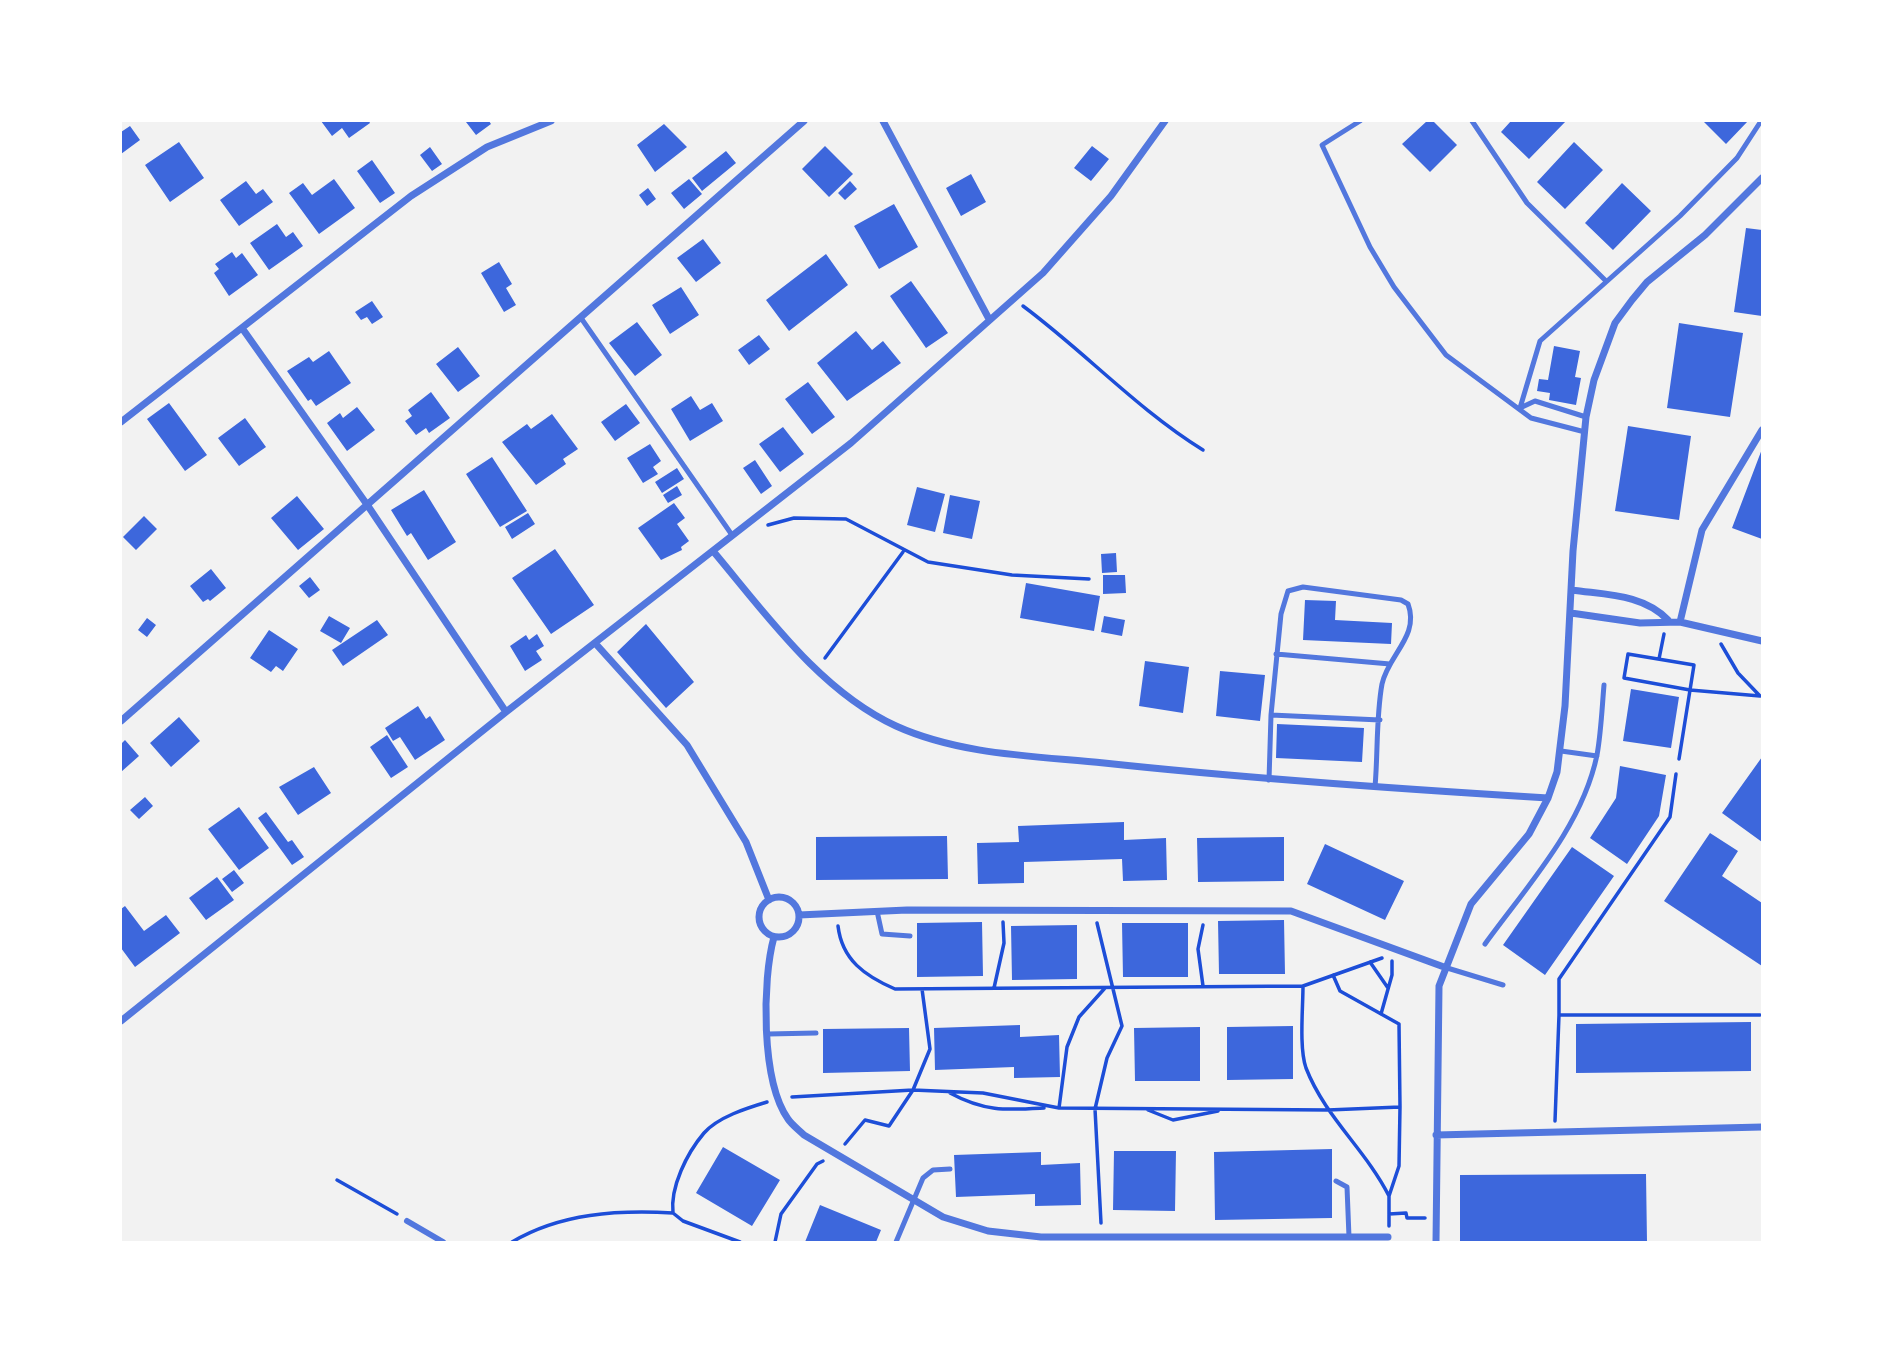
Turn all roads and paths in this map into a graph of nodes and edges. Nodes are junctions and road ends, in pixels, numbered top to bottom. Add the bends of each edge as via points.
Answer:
1 (551, 121) edge
2 (804, 121) edge
3 (883, 121) edge
4 (1165, 121) edge
5 (1360, 121) edge
6 (1472, 121) edge
7 (1760, 121) edge
8 (1762, 177) edge
9 (1606, 281) junction
10 (1013, 298) junction
11 (580, 318) junction
12 (989, 319) junction
13 (242, 328) junction
14 (1520, 408) junction
15 (1586, 417) junction
16 (121, 422) edge
17 (1762, 430) edge
18 (1585, 432) junction
19 (1203, 450) dead end
20 (368, 506) junction
21 (757, 528) dead end
22 (732, 535) junction
23 (713, 551) junction
24 (904, 551) junction
25 (1089, 579) dead end
26 (1572, 590) junction
27 (1571, 613) junction
28 (1668, 620) junction
29 (1680, 622) junction
30 (1714, 632) junction
31 (1663, 639) dead end
32 (1762, 641) edge
33 (595, 643) junction
34 (1276, 654) junction
35 (1659, 659) junction
36 (1390, 664) junction
37 (817, 668) junction
38 (1604, 685) dead end
39 (1689, 690) junction
40 (1761, 697) edge
41 (506, 712) junction
42 (1271, 715) junction
43 (1380, 720) junction
44 (121, 721) edge
45 (1560, 751) junction
46 (1597, 756) junction
47 (1679, 759) dead end
48 (1676, 774) dead end
49 (1269, 780) junction
50 (1375, 787) junction
51 (1548, 798) junction
52 (769, 900) junction
53 (1206, 909) junction
54 (1003, 910) junction
55 (1094, 910) junction
56 (877, 911) junction
57 (836, 912) junction
58 (799, 915) junction
59 (909, 936) dead end
60 (774, 937) junction
61 (1485, 944) dead end
62 (1370, 962) junction
63 (1444, 967) junction
64 (1334, 975) junction
65 (1503, 985) dead end
66 (1303, 986) junction
67 (1203, 987) junction
68 (1105, 988) junction
69 (1113, 988) junction
70 (922, 989) junction
71 (994, 989) junction
72 (1388, 989) junction
73 (1381, 1014) junction
74 (1559, 1015) junction
75 (1760, 1015) dead end
76 (121, 1021) edge
77 (816, 1033) dead end
78 (768, 1034) junction
79 (913, 1090) junction
80 (948, 1092) junction
81 (779, 1099) junction
82 (1400, 1107) junction
83 (1050, 1108) junction
84 (1059, 1108) junction
85 (1095, 1108) junction
86 (1143, 1109) junction
87 (1223, 1109) junction
88 (1328, 1110) junction
89 (1762, 1127) edge
90 (1554, 1132) junction
91 (1436, 1135) junction
92 (836, 1155) junction
93 (950, 1169) dead end
94 (337, 1180) dead end
95 (1336, 1181) dead end
96 (1389, 1196) junction
97 (913, 1200) junction
98 (673, 1213) junction
99 (1389, 1214) junction
100 (1436, 1217) junction
101 (407, 1221) joint
102 (1102, 1237) junction
103 (1349, 1237) junction
104 (1388, 1237) joint
105 (1373, 1239) edge
106 (443, 1242) edge
107 (512, 1242) edge
108 (740, 1242) edge
109 (775, 1242) edge
110 (897, 1242) edge
111 (1436, 1242) edge

1 - 13 street via 487,147 411,196
2 - 11 street
3 - 12 street
4 - 10 street via 1111,196 1043,273
5 - 14 lane via 1322,145 1370,247 1446,355
6 - 9 lane via 1527,203
7 - 9 lane via 1737,158
8 - 15 street via 1705,234 1647,282 1615,323
9 - 14 lane via 1540,341
10 - 12 street
10 - 19 path via 1172,431
11 - 20 street
11 - 22 lane
12 - 22 street via 851,443
13 - 16 street
13 - 20 street
14 - 15 lane via 1535,401
14 - 18 lane via 1531,418
15 - 18 street
17 - 29 street via 1702,530
18 - 26 street
20 - 41 street
20 - 44 street
21 - 24 path via 794,518 846,519
22 - 23 street
23 - 33 street
23 - 37 street
24 - 25 path via 928,562 1012,575
24 - 37 path
26 - 27 street
26 - 28 street via 1639,600
27 - 28 street via 1640,623
27 - 45 street
28 - 29 street
29 - 30 street
30 - 32 street
30 - 40 path via 1738,673
31 - 35 path
33 - 41 street
33 - 52 street via 687,745 746,842
34 - 36 lane
34 - 36 lane via 1288,591 1303,587 1408,604 1411,623
34 - 42 lane
35 - 39 path via 1694,665
35 - 39 path via 1628,654 1624,678
36 - 43 lane via 1382,683
37 - 49 street via 858,704 896,726 940,741 986,751
38 - 46 lane
39 - 40 path
39 - 47 path
41 - 76 street
42 - 43 lane
42 - 49 lane
43 - 50 lane
45 - 46 lane
45 - 51 street
46 - 61 lane via 1549,859
48 - 74 path via 1670,817 1559,979
49 - 50 street
50 - 51 street
51 - 63 street via 1529,834 1471,904
52 - 58 street via 785,898
52 - 60 street via 760,920
53 - 55 street
53 - 63 street via 1291,911
53 - 67 path via 1198,949
54 - 55 street
54 - 56 street
54 - 71 path via 1004,943
55 - 69 path
56 - 57 street
56 - 59 lane via 882,934
57 - 58 street
57 - 70 path via 846,956 871,979 895,989
58 - 60 street via 795,930
60 - 78 street via 765,976
62 - 64 path
62 - 72 path
62 - 72 path via 1392,955
63 - 65 lane
63 - 91 street via 1439,986
64 - 66 path
64 - 73 path via 1340,991
66 - 67 path
66 - 88 path via 1305,1065
67 - 69 path
68 - 69 path
68 - 71 path
68 - 84 path via 1079,1017 1067,1047
69 - 85 path via 1122,1026 1107,1058
70 - 71 path
70 - 79 path via 930,1049
72 - 73 path
73 - 82 path via 1399,1024
74 - 75 path
74 - 90 path
77 - 78 lane
78 - 81 street via 772,1080
79 - 80 path
79 - 81 path
79 - 92 path via 889,1126 865,1120
80 - 83 path via 995,1095
80 - 83 path via 994,1110
81 - 92 street via 788,1119 803,1135
81 - 98 path via 743,1109 705,1132 681,1171 671,1200
82 - 88 path
82 - 96 path via 1399,1166
83 - 84 path
84 - 85 path
85 - 86 path
85 - 102 path
86 - 87 path
86 - 87 path via 1173,1120
87 - 88 path
88 - 96 path via 1375,1168
89 - 90 street
90 - 91 street
91 - 100 street
92 - 97 street
92 - 109 path via 817,1164 781,1214
93 - 97 lane via 927,1173
94 - 101 path
95 - 103 lane via 1347,1187
96 - 99 path
97 - 102 street via 943,1217 988,1231
97 - 110 lane
98 - 107 path via 570,1219
98 - 108 path
99 - 100 path
99 - 104 path
100 - 111 street
101 - 106 street
102 - 103 street
103 - 105 street
104 - 105 street

